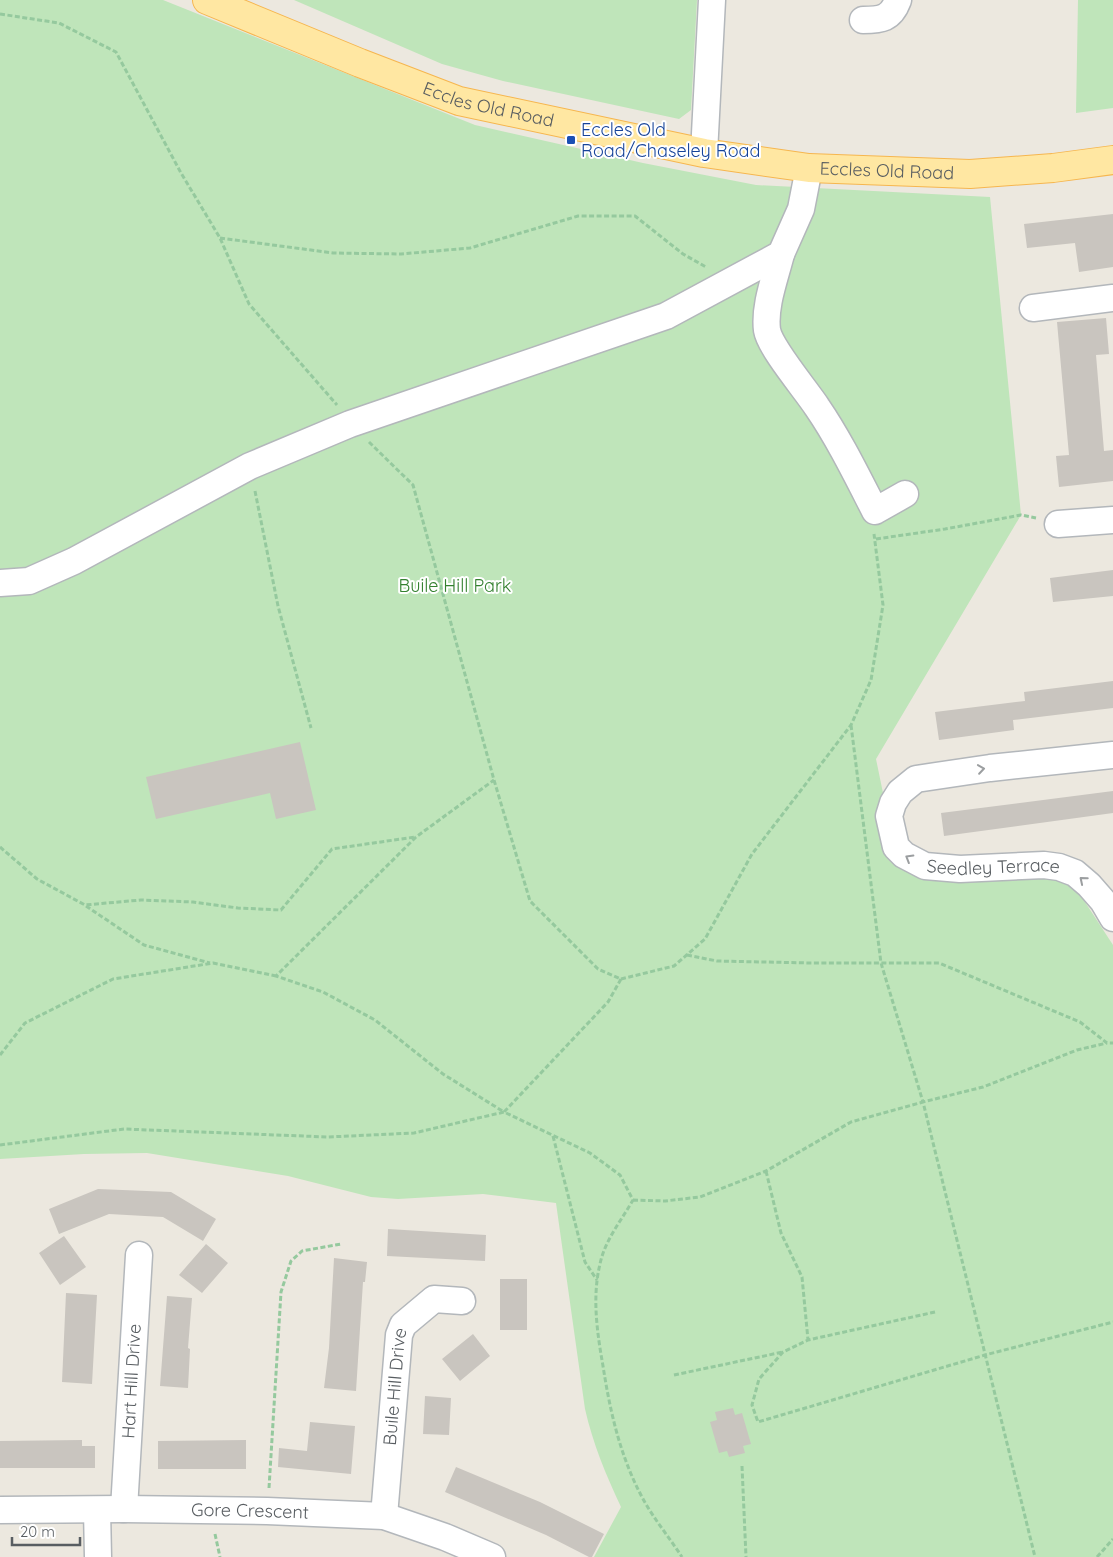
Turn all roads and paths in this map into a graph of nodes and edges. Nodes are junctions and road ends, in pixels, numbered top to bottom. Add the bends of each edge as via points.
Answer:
1 (207, 0) edge
2 (712, 0) edge
3 (898, 0) edge
4 (0, 14) edge
5 (862, 20) dead end
6 (704, 153) junction
7 (1113, 160) edge
8 (809, 168) junction
9 (220, 238) junction
10 (780, 254) junction
11 (731, 281) junction
12 (1113, 298) edge
13 (1033, 308) dead end
14 (350, 424) junction
15 (250, 466) junction
16 (904, 494) dead end
17 (1021, 515) dead end
18 (1113, 520) edge
19 (1058, 524) dead end
20 (873, 530) dead end
21 (876, 539) junction
22 (0, 583) edge
23 (851, 725) junction
24 (311, 728) dead end
25 (1113, 755) edge
26 (494, 780) junction
27 (416, 837) junction
28 (0, 847) edge
29 (86, 906) junction
30 (1113, 918) edge
31 (687, 955) junction
32 (881, 962) junction
33 (213, 963) junction
34 (276, 976) junction
35 (621, 978) junction
36 (1108, 1043) junction
37 (1113, 1043) edge
38 (0, 1055) edge
39 (923, 1102) junction
40 (504, 1112) junction
41 (553, 1135) junction
42 (0, 1145) edge
43 (766, 1171) junction
44 (633, 1200) junction
45 (341, 1244) dead end
46 (139, 1255) dead end
47 (597, 1280) junction
48 (462, 1301) dead end
49 (935, 1312) dead end
50 (1113, 1322) edge
51 (808, 1340) junction
52 (783, 1352) junction
53 (985, 1355) junction
54 (674, 1376) dead end
55 (742, 1466) dead end
56 (124, 1509) junction
57 (0, 1510) edge
58 (97, 1510) junction
59 (267, 1512) junction
60 (384, 1516) junction
61 (1113, 1539) edge
62 (98, 1557) edge
63 (492, 1557) edge
64 (682, 1557) edge
65 (746, 1557) edge
66 (1035, 1557) edge
67 (1097, 1557) edge

1 - 6 main road, Eccles Old Road via 459,101
2 - 6 street
3 - 5 street via 886,17
4 - 9 path via 59,22 116,52
6 - 8 main road, Eccles Old Road
7 - 8 main road, Eccles Old Road via 970,174
8 - 10 street via 801,208
9 - 11 path via 333,253 401,254 470,248 578,216 635,216 683,254
9 - 14 path via 249,304
10 - 11 street
10 - 16 street via 768,310 769,337 818,408 876,511
11 - 14 street via 666,316
12 - 13 street
14 - 15 street
14 - 26 path via 413,485
15 - 22 street via 74,561 29,581
15 - 24 path via 278,606
17 - 21 path
18 - 19 street
20 - 21 path
21 - 23 path via 883,606 871,680
23 - 31 path via 752,854 705,939
23 - 32 path
30 -> 25 street, Seedley Terrace via 1089,885 1075,873 1060,868 1044,865 960,869 925,866 896,847 890,816 900,792 916,779
26 - 27 path
26 - 35 path via 530,901 598,969
27 - 29 path via 332,849 281,910 141,900
27 - 34 path
28 - 29 path via 37,879
29 - 33 path via 144,945
31 - 32 path via 717,961
31 - 35 path via 674,966
32 - 36 path via 939,962 1080,1022
32 - 39 path
33 - 34 path
33 - 38 path via 113,979 25,1023
34 - 40 path via 323,992 375,1020 443,1074
35 - 40 path via 608,1002
36 - 37 path
36 - 39 path via 1077,1050 983,1087
39 - 43 path via 851,1122
39 - 53 path
40 - 41 path
40 - 42 path via 414,1133 328,1137 124,1129
41 - 44 path via 590,1153 620,1175
41 - 47 path via 585,1262
43 - 44 path via 700,1197
43 - 51 path via 781,1233 802,1277
44 - 47 path via 606,1244
45 - 59 path via 302,1251 291,1261 281,1292
46 - 56 street, Hart Hill Drive
47 - 64 path via 600,1349 609,1404 621,1446 642,1497
48 - 60 street, Buile Hill Drive via 434,1299 403,1325 399,1335
49 - 51 path
50 - 53 path
51 - 52 path
52 - 53 path via 759,1379 752,1405 758,1422
52 - 54 path
53 - 66 path
55 - 65 path
56 - 58 street, Gore Crescent
56 - 59 street, Gore Crescent
57 - 58 street, Gore Crescent
58 - 62 street
59 - 60 street, Gore Crescent
60 - 63 street, Gore Crescent
61 - 67 path

